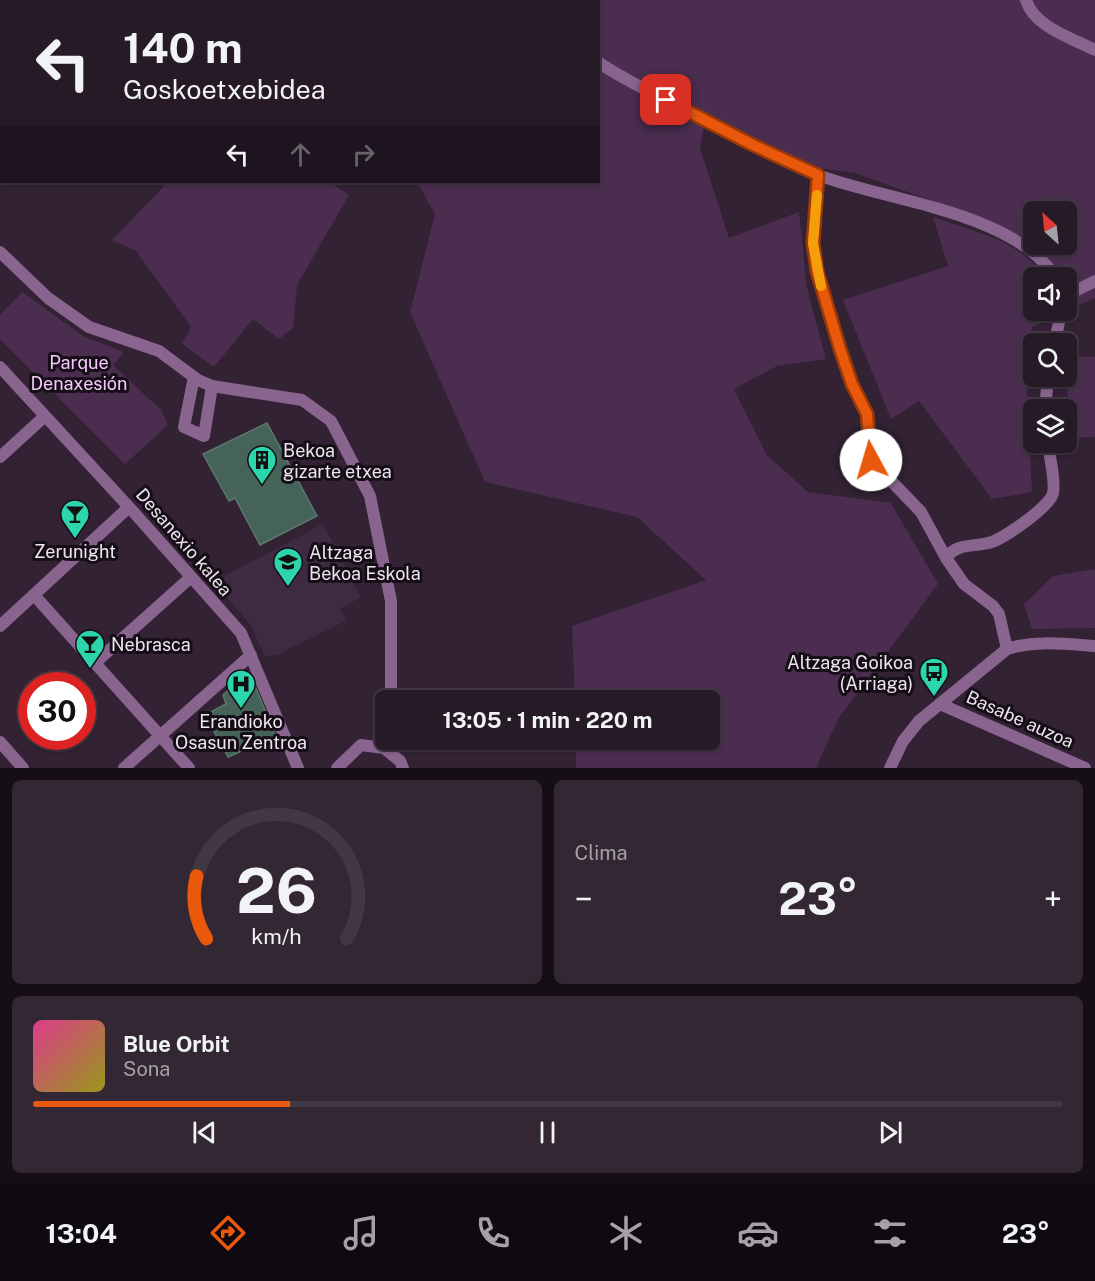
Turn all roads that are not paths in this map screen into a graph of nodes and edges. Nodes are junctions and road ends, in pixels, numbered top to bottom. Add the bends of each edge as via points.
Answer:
1 (1026, 0) edge
2 (1095, 50) edge
3 (600, 63) edge
4 (818, 175) junction
5 (0, 252) edge
6 (1048, 267) edge
7 (1095, 280) edge
8 (1077, 290) edge
9 (0, 367) edge
10 (194, 377) junction
11 (212, 386) junction
12 (45, 416) junction
13 (1049, 453) edge
14 (0, 457) edge
15 (129, 507) junction
16 (946, 558) junction
17 (190, 578) junction
18 (34, 595) junction
19 (0, 626) edge
20 (1095, 646) edge
21 (1007, 649) junction
22 (250, 655) junction
23 (96, 662) junction
24 (391, 690) edge
25 (940, 704) junction
26 (160, 736) junction
27 (0, 742) edge
28 (375, 744) edge
29 (391, 750) edge
30 (23, 768) edge
31 (124, 768) edge
32 (189, 768) edge
33 (298, 768) edge
34 (337, 768) edge
35 (404, 768) edge
36 (890, 768) edge
37 (1085, 768) edge

1 - 2 street via 1035,17 1047,26
3 - 4 street via 753,145
4 - 6 street via 999,231 1022,243
4 - 16 street via 813,243 817,271 849,375 867,414 871,460 921,512
5 - 10 street via 48,298 89,327 159,351
7 - 8 street
9 - 12 street, Desanexio kalea
10 - 11 street
10 - 11 street via 184,427 204,436
11 - 24 street via 302,400 331,421 370,496 391,601
12 - 14 street
12 - 15 street, Desanexio kalea
13 - 16 street via 1053,493 1049,503 999,540 961,546
15 - 17 street, Desanexio kalea
15 - 18 street
16 - 21 street via 964,584 999,614
17 - 22 street, Desanexio kalea via 241,633
17 - 23 street
18 - 19 street
18 - 23 street
20 - 21 street via 1035,644
21 - 25 street
22 - 26 street
22 - 33 street, Desanexio kalea
23 - 26 street
25 - 36 street via 903,741
25 - 37 street, Basabe auzoa
26 - 31 street
26 - 32 street
27 - 30 street
28 - 34 street via 361,745
29 - 35 street

